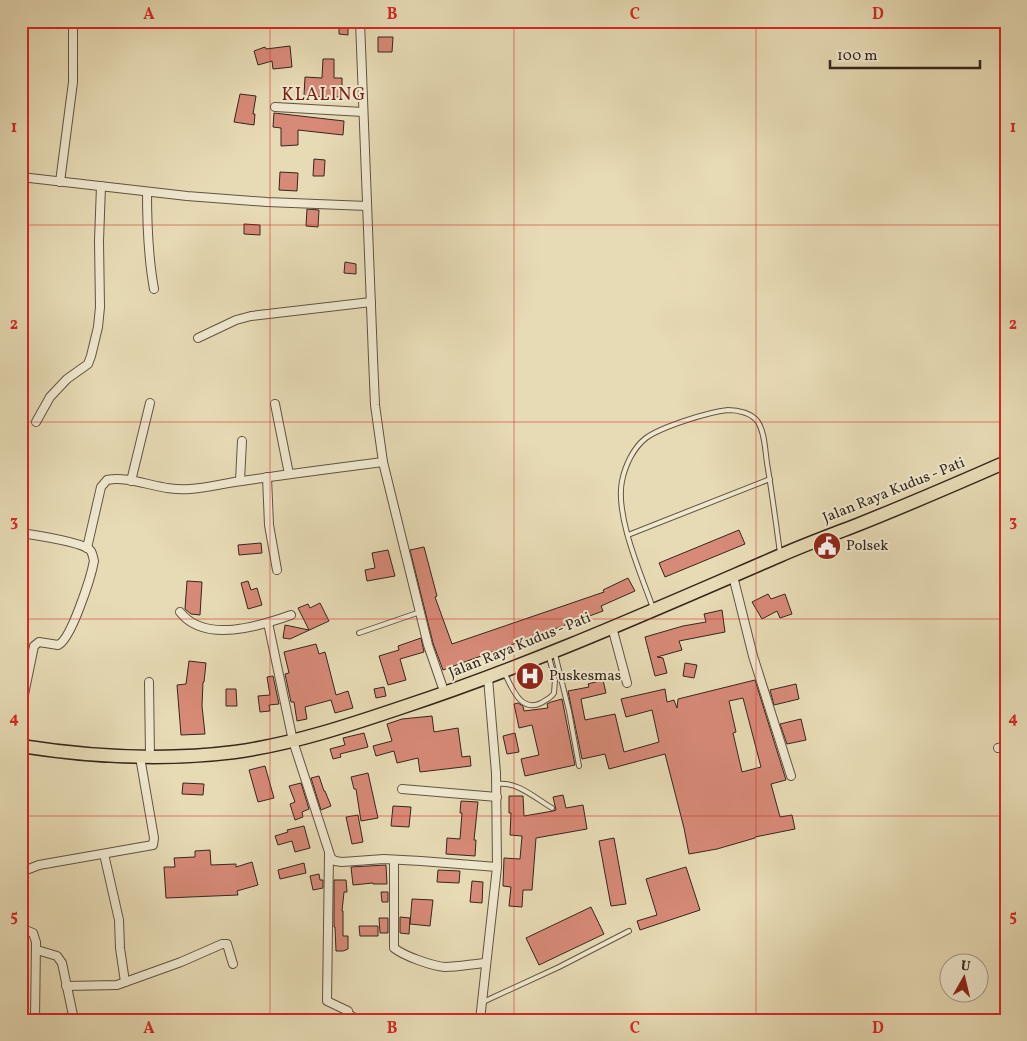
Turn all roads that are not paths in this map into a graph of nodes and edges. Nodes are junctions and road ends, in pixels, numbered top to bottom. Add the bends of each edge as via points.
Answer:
1 (73, 21) edge
2 (360, 21) edge
3 (275, 107) dead end
4 (364, 112) junction
5 (21, 178) edge
6 (60, 182) junction
7 (101, 186) junction
8 (147, 192) junction
9 (367, 206) junction
10 (154, 289) dead end
11 (371, 302) junction
12 (198, 338) dead end
13 (150, 403) dead end
14 (275, 404) dead end
15 (36, 422) dead end
16 (242, 441) dead end
17 (382, 462) junction
18 (1006, 462) edge
19 (289, 474) junction
20 (267, 477) junction
21 (770, 479) junction
22 (131, 481) junction
23 (240, 481) junction
24 (21, 533) edge
25 (628, 535) junction
26 (87, 548) junction
27 (780, 555) junction
28 (277, 570) dead end
29 (733, 576) junction
30 (653, 610) junction
31 (180, 612) dead end
32 (420, 612) junction
33 (291, 615) dead end
34 (268, 623) junction
35 (612, 627) junction
36 (358, 633) dead end
37 (552, 653) junction
38 (504, 672) junction
39 (488, 678) junction
40 (149, 682) dead end
41 (627, 683) dead end
42 (444, 694) junction
43 (21, 709) edge
44 (293, 741) junction
45 (21, 746) edge
46 (145, 757) junction
47 (579, 766) dead end
48 (791, 776) dead end
49 (497, 784) junction
50 (402, 789) dead end
51 (497, 797) junction
52 (552, 808) dead end
53 (104, 854) junction
54 (329, 854) junction
55 (394, 860) junction
56 (496, 868) junction
57 (21, 872) edge
58 (21, 928) edge
59 (629, 931) dead end
60 (37, 950) junction
61 (485, 963) junction
62 (232, 964) dead end
63 (125, 982) junction
64 (66, 986) junction
65 (481, 1003) junction
66 (348, 1011) joint
67 (35, 1020) edge
68 (74, 1020) edge
69 (360, 1020) edge
70 (480, 1020) edge

1 - 6 street via 73,82
2 - 4 street
3 - 4 street
4 - 9 street
5 - 6 street
6 - 7 street
7 - 8 street
7 - 15 street via 100,307 91,356 88,364 54,392
8 - 9 street
8 - 10 street via 149,264
9 - 11 street
11 - 12 street via 251,316
11 - 17 street
13 - 22 street
14 - 19 street
16 - 23 street
17 - 19 street
17 - 32 street
18 - 27 highway, Jalan Raya Kudus - Pati
19 - 20 street
20 - 23 street
20 - 28 street via 269,525
21 - 25 lane
21 - 25 lane via 761,430 752,416 728,410 670,426 645,438 628,462 621,496
21 - 27 lane
22 - 23 street via 189,490
22 - 26 street via 113,479 103,483
24 - 26 street
25 - 30 lane
26 - 43 street via 94,562 76,618 62,644 35,644
27 - 29 highway, Jalan Raya Kudus - Pati
29 - 30 highway, Jalan Raya Kudus - Pati
29 - 48 street
30 - 35 highway, Jalan Raya Kudus - Pati
31 - 34 street via 192,624 216,630
32 - 36 lane
32 - 42 street
33 - 34 street
34 - 44 street
35 - 37 highway, Jalan Raya Kudus - Pati
35 - 41 street
37 - 38 highway, Jalan Raya Kudus - Pati
37 - 38 lane via 555,690 552,697 538,704 527,705 518,698
37 - 47 lane via 569,711
38 - 39 highway, Jalan Raya Kudus - Pati
39 - 42 highway, Jalan Raya Kudus - Pati
39 - 49 street
40 - 46 street
42 - 44 highway, Jalan Raya Kudus - Pati
44 - 46 highway, Jalan Raya Kudus - Pati via 237,752
44 - 54 street
45 - 46 highway, Jalan Raya Kudus - Pati
46 - 53 street via 153,844
49 - 51 street
49 - 52 lane via 513,785
50 - 51 street
51 - 56 street
53 - 57 street via 39,865
53 - 63 street via 119,920
54 - 55 street via 337,862
54 - 66 street via 327,1000
55 - 56 street
55 - 61 street via 394,948 445,967
56 - 61 street
58 - 60 street via 33,933
59 - 65 lane
60 - 64 street via 57,956 62,963
60 - 67 street
61 - 65 street
62 - 63 street via 226,944 222,944
63 - 64 street
64 - 68 street
65 - 70 street
66 - 69 lane

